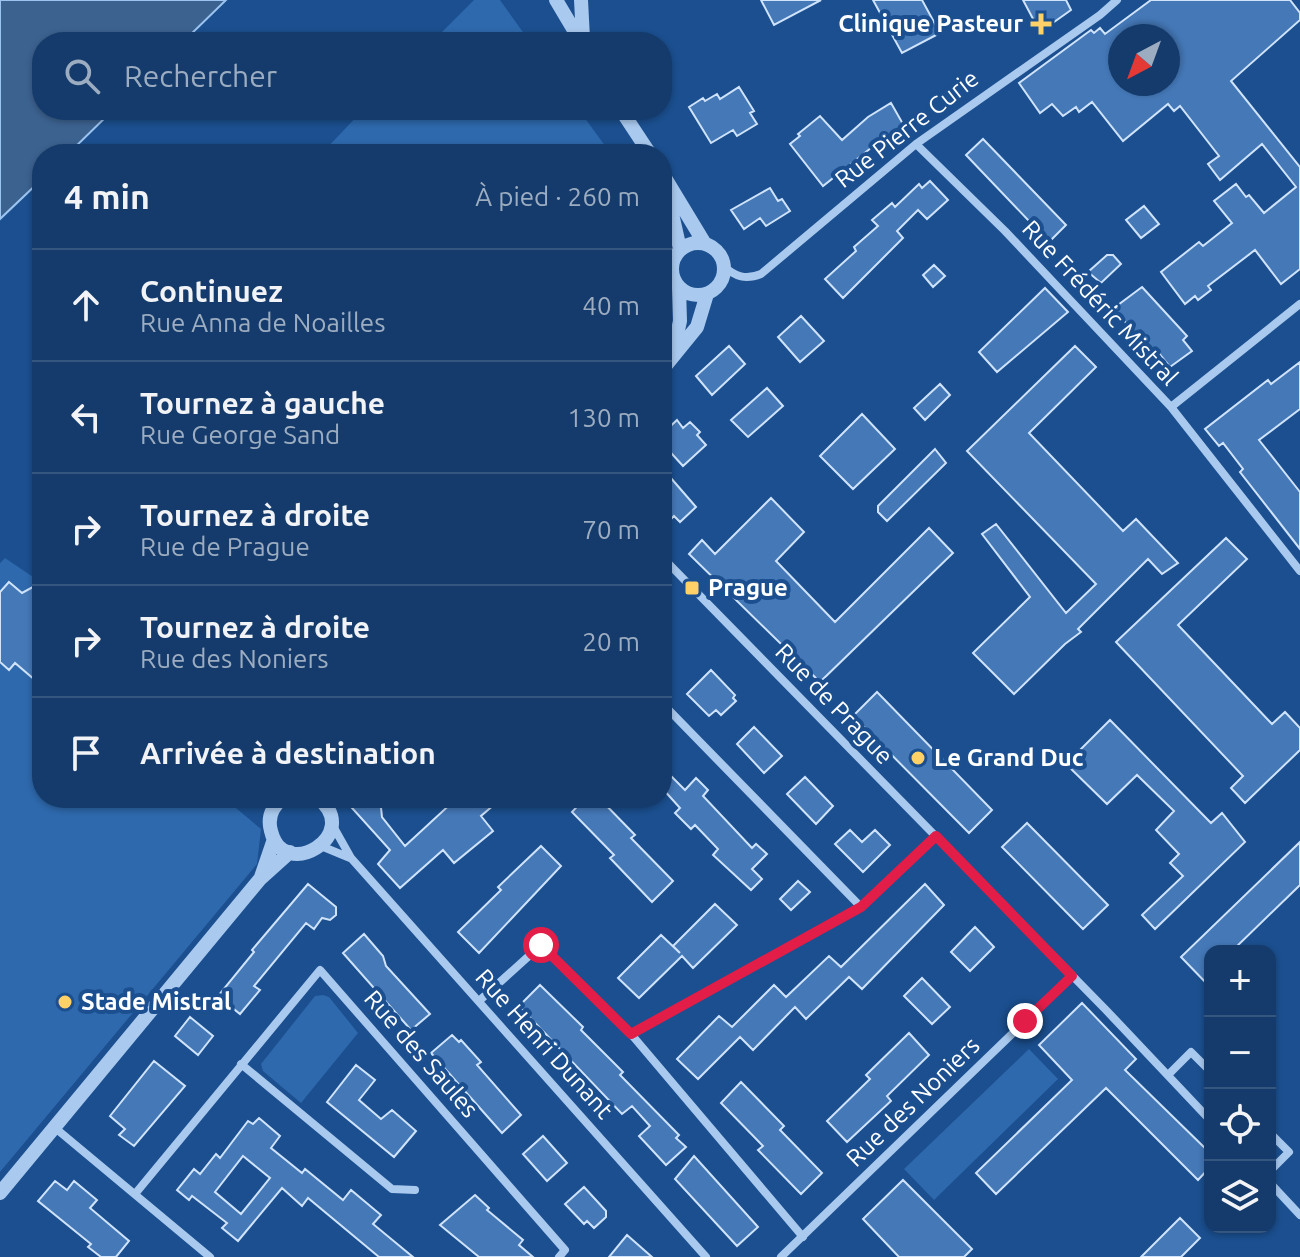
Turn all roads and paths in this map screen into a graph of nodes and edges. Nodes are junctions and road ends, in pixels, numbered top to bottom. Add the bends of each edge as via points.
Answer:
1 (556, 0) edge
2 (581, 0) edge
3 (1117, 0) edge
4 (577, 32) edge
5 (582, 32) edge
6 (628, 120) edge
7 (643, 144) edge
8 (916, 144) junction
9 (672, 190) edge
10 (672, 215) edge
11 (705, 244) junction
12 (680, 249) junction
13 (724, 266) junction
14 (679, 288) junction
15 (707, 294) junction
16 (1300, 304) edge
17 (672, 352) edge
18 (672, 358) edge
19 (1171, 407) junction
20 (672, 567) edge
21 (1300, 571) edge
22 (672, 713) edge
23 (274, 808) edge
24 (331, 810) edge
25 (936, 836) junction
26 (274, 839) junction
27 (321, 846) junction
28 (290, 852) junction
29 (351, 858) junction
30 (260, 879) junction
31 (861, 907) junction
32 (1072, 976) junction
33 (479, 1001) junction
34 (631, 1034) junction
35 (241, 1064) junction
36 (1204, 1065) edge
37 (1168, 1075) junction
38 (1204, 1114) edge
39 (54, 1126) junction
40 (1276, 1139) edge
41 (1276, 1165) edge
42 (1276, 1189) edge
43 (415, 1190) dead end
44 (0, 1193) edge
45 (135, 1194) junction
46 (1300, 1215) edge
47 (803, 1237) junction
48 (210, 1257) edge
49 (559, 1257) edge
50 (706, 1257) edge
51 (781, 1257) edge

1 - 4 street
2 - 5 street
3 - 8 street, Rue Pierre Curie
6 - 7 street
8 - 13 street, Rue Pierre Curie via 761,274 742,277
8 - 19 street, Rue Frédéric Mistral
9 - 11 street
10 - 12 street
11 - 12 street
11 - 13 street via 714,248
12 - 14 street via 672,264
13 - 15 street via 720,283
14 - 15 street via 697,296
14 - 17 street via 678,339
15 - 18 street via 697,327
16 - 19 street, Rue Frédéric Mistral
19 - 21 street
20 - 25 street, Rue de Prague
22 - 31 street
23 - 26 street
24 - 27 street
24 - 29 street, Rue Henri Dunant
25 - 31 street
25 - 32 street, Rue de Prague
26 - 28 street
26 - 30 street
27 - 28 street via 307,853
27 - 29 street, Rue Henri Dunant
28 - 30 street
29 - 33 street, Rue Henri Dunant
30 - 39 street
31 - 34 street
32 - 37 street, Rue de Prague
32 - 47 street, Rue des Noniers
33 - 34 street via 541,945
33 - 50 street, Rue Henri Dunant
34 - 47 street
35 - 43 street via 392,1189
35 - 45 street, Rue des Saules
35 - 49 street, Rue des Saules via 320,970 565,1250
36 - 37 street via 1191,1052
37 - 38 street, Rue de Prague
39 - 44 street
39 - 45 street
40 - 41 street via 1289,1152
42 - 46 street
45 - 48 street
47 - 51 street, Rue des Noniers

